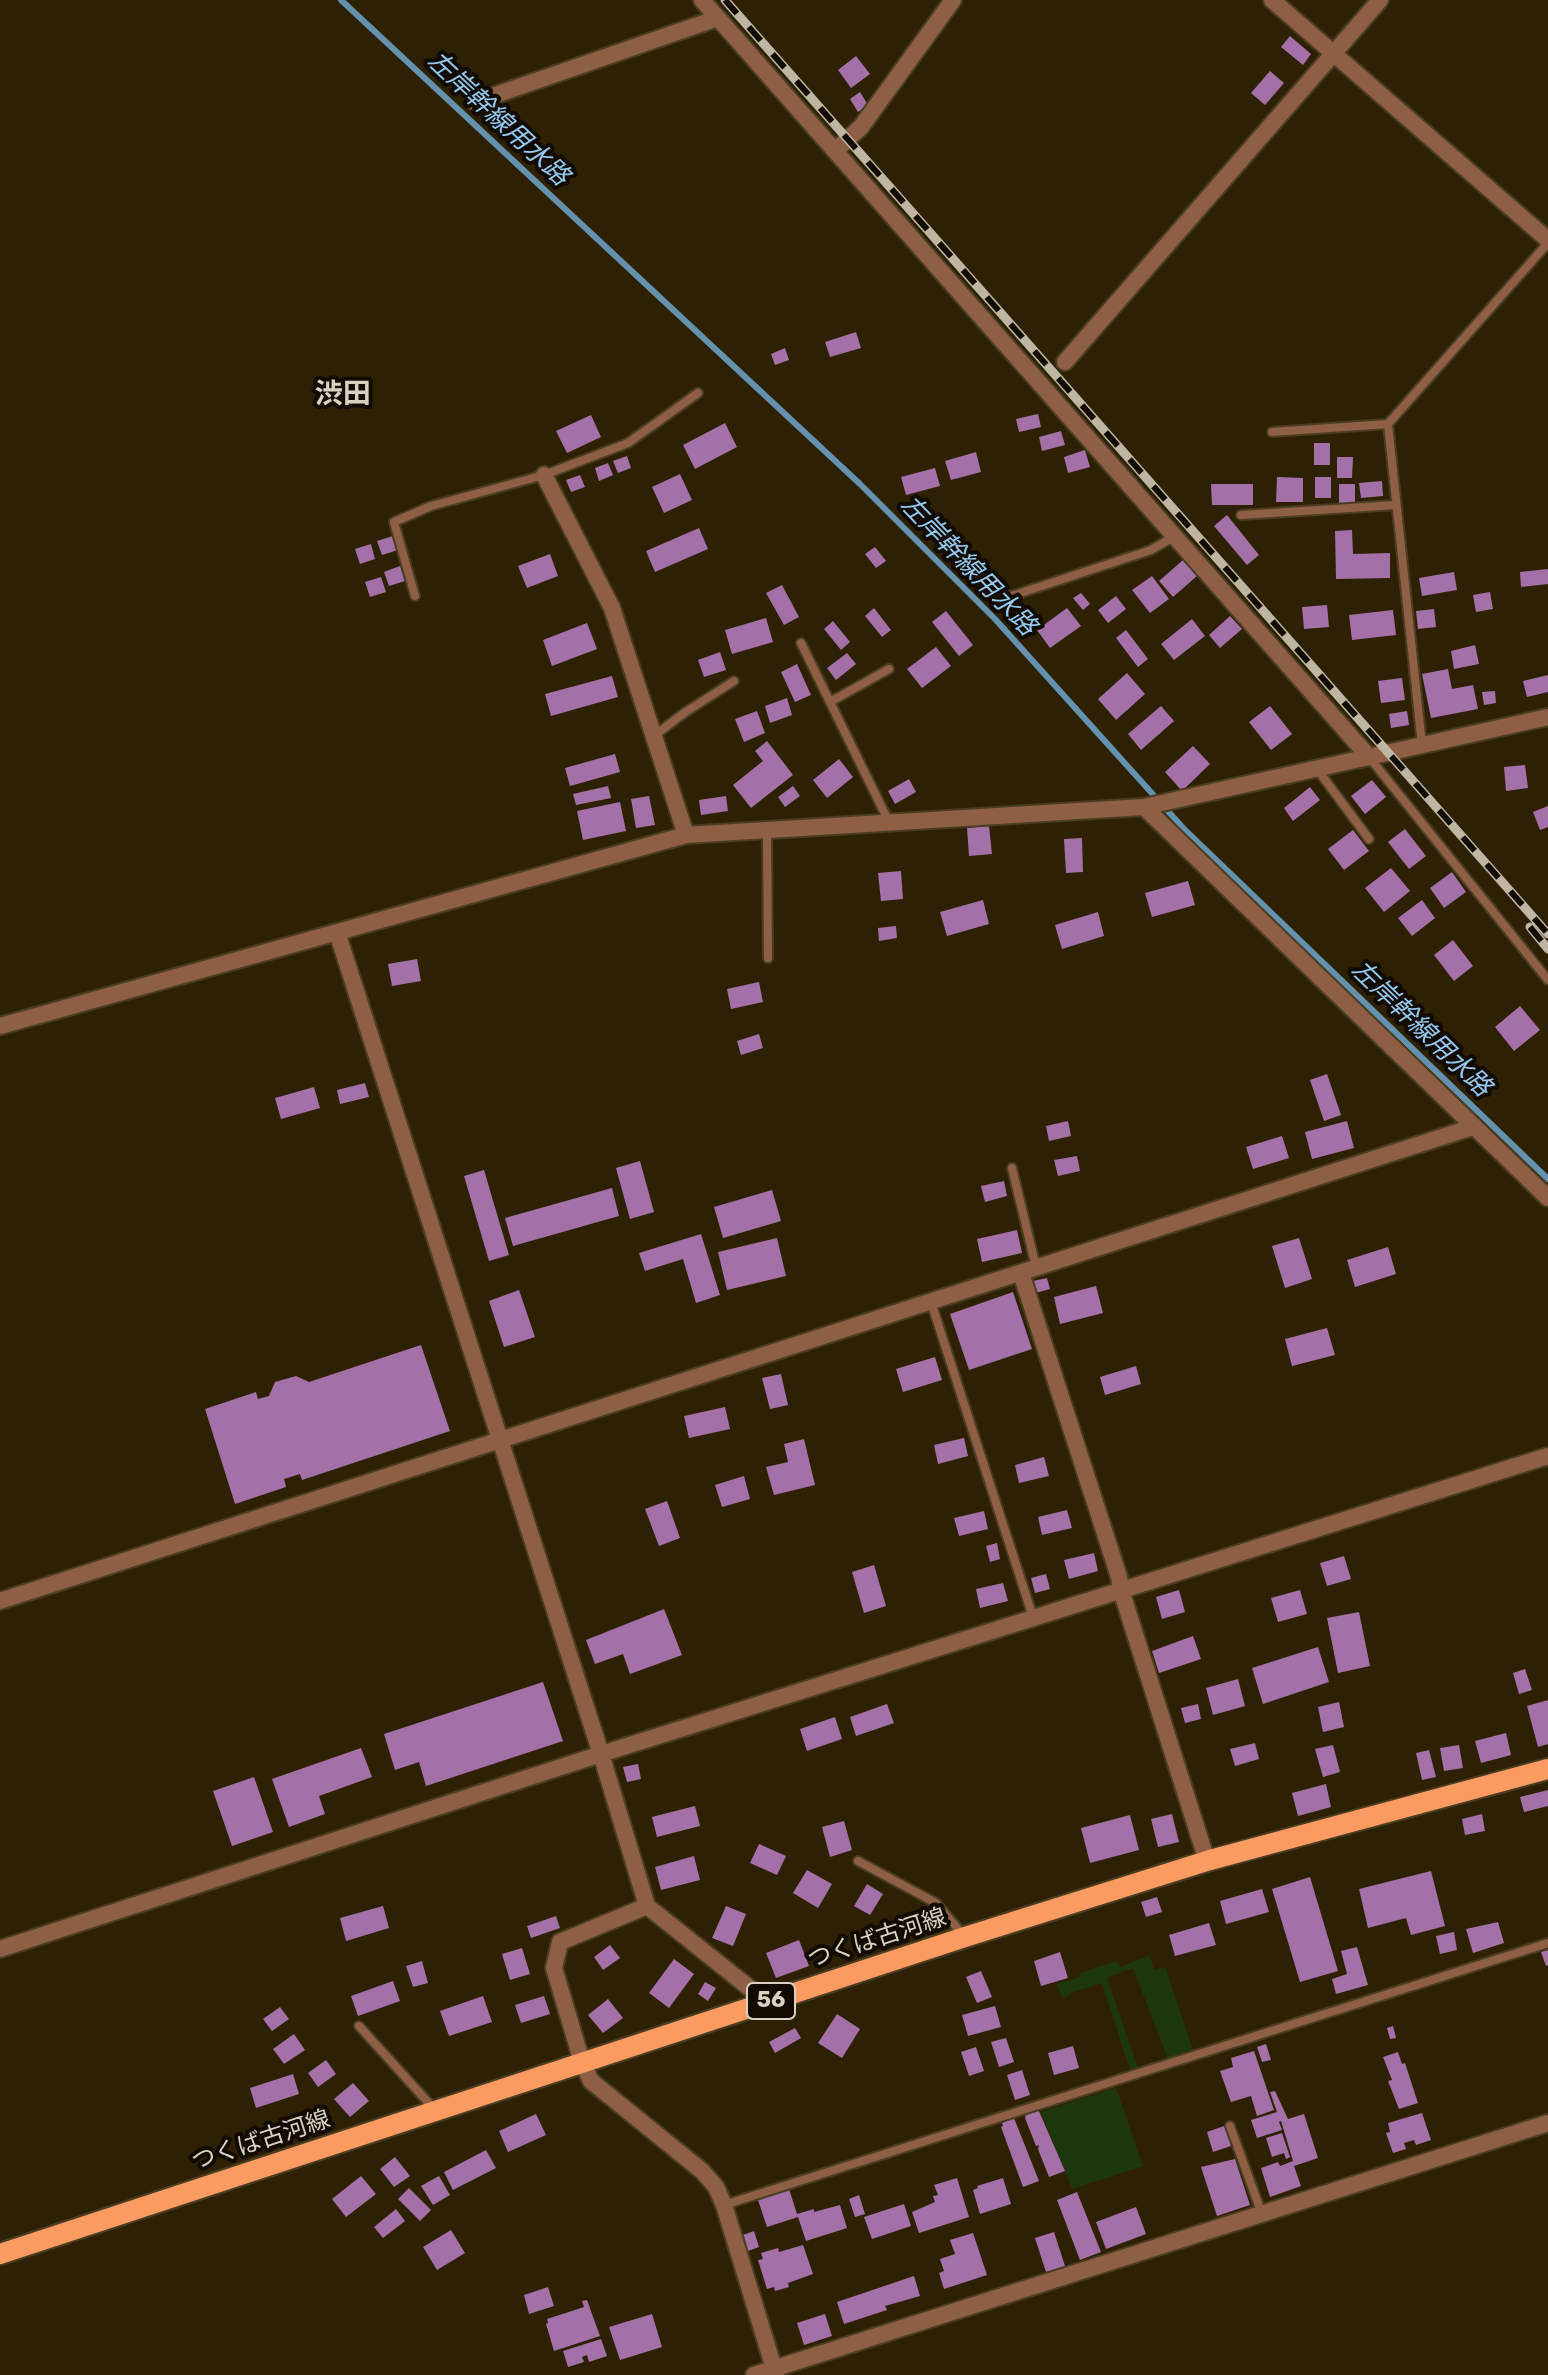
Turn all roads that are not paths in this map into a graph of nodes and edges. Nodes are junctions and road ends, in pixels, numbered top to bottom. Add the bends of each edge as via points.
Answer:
1 (702, 0) edge
2 (953, 0) edge
3 (1272, 0) edge
4 (1380, 0) edge
5 (718, 18) junction
6 (1332, 53) junction
7 (475, 102) dead end
8 (835, 151) junction
9 (1548, 242) edge
10 (1065, 362) dead end
11 (698, 393) dead end
12 (1388, 424) junction
13 (1272, 432) dead end
14 (544, 475) junction
15 (1396, 505) junction
16 (1241, 515) dead end
17 (1176, 535) junction
18 (415, 596) dead end
19 (996, 601) dead end
20 (801, 643) dead end
21 (889, 669) dead end
22 (734, 681) dead end
23 (830, 702) junction
24 (1548, 717) edge
25 (654, 736) junction
26 (1422, 745) junction
27 (1369, 757) junction
28 (1317, 769) junction
29 (1144, 807) junction
30 (890, 823) junction
31 (767, 830) junction
32 (686, 835) junction
33 (1369, 839) dead end
34 (337, 932) junction
35 (768, 958) dead end
36 (1548, 980) edge
37 (0, 1026) edge
38 (1473, 1127) junction
39 (1012, 1168) dead end
40 (1548, 1198) edge
41 (1029, 1270) junction
42 (931, 1302) junction
43 (500, 1440) junction
44 (1548, 1456) edge
45 (1121, 1590) junction
46 (0, 1601) edge
47 (1033, 1618) junction
48 (601, 1754) junction
49 (1548, 1769) edge
50 (858, 1861) dead end
51 (1207, 1861) junction
52 (647, 1906) junction
53 (965, 1937) junction
54 (1548, 1943) edge
55 (0, 1949) edge
56 (767, 2002) junction
57 (359, 2026) dead end
58 (582, 2062) junction
59 (435, 2111) junction
60 (1548, 2123) edge
61 (1230, 2126) dead end
62 (724, 2205) junction
63 (1262, 2214) junction
64 (0, 2254) edge
65 (775, 2372) edge
66 (754, 2375) edge

1 - 5 street
2 - 8 street via 861,127
3 - 6 street
4 - 6 street
5 - 7 street
5 - 8 street
6 - 9 street
6 - 10 street
8 - 17 street
9 - 12 lane
11 - 14 lane via 628,443
12 - 13 lane
12 - 15 lane
14 - 18 lane via 431,506 394,522
14 - 25 street via 612,608
15 - 16 lane
15 - 26 lane
17 - 19 lane via 1151,550
17 - 27 street
20 - 23 lane
21 - 23 lane
22 - 25 lane
23 - 30 lane
24 - 26 street
25 - 32 street
26 - 27 street
27 - 28 street
27 - 36 lane
28 - 29 street
28 - 33 lane
29 - 30 street
29 - 38 street
30 - 31 street
31 - 32 street
31 - 35 lane
32 - 34 street
34 - 37 street
34 - 43 street
38 - 40 street
38 - 41 street
39 - 41 lane
41 - 42 street
41 - 45 street
42 - 43 street
42 - 47 lane
43 - 46 street
43 - 48 street
44 - 45 street
45 - 47 street
45 - 51 street
47 - 48 street
48 - 52 street
48 - 55 street
49 - 51 main road, つくば古河線 / 56
50 - 53 lane via 936,1903
51 - 53 main road, つくば古河線 / 56
52 - 56 street
52 - 58 street via 560,1942 554,1968
53 - 56 main road, つくば古河線 / 56
54 - 62 lane
56 - 58 main road, つくば古河線 / 56
57 - 59 lane
58 - 59 main road, つくば古河線 / 56
58 - 62 street via 591,2081 702,2171
59 - 64 main road, つくば古河線 / 56
60 - 63 street
61 - 63 lane
62 - 65 street
63 - 65 street
65 - 66 street

